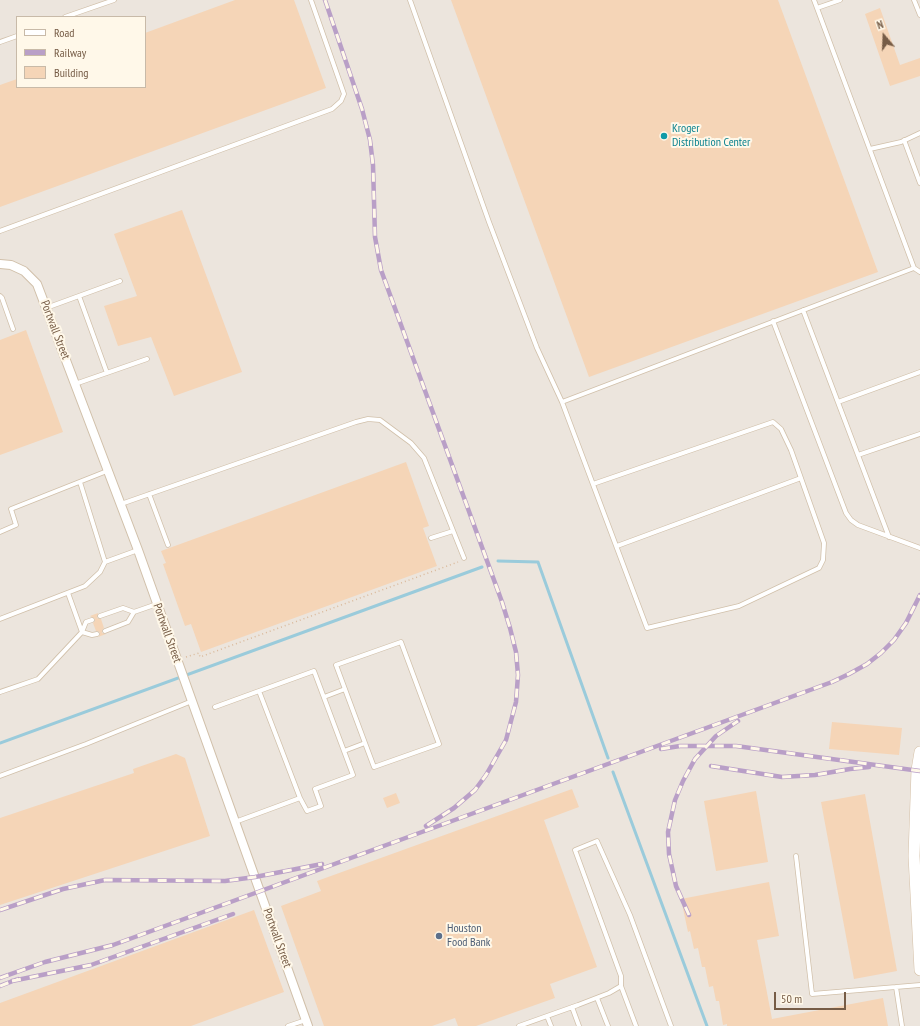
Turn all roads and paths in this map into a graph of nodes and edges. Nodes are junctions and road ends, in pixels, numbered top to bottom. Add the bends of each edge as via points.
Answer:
1 (114, 0) edge
2 (310, 0) edge
3 (410, 0) edge
4 (814, 0) edge
5 (840, 0) edge
6 (914, 0) edge
7 (817, 8) junction
8 (920, 15) edge
9 (68, 16) edge
10 (16, 36) edge
11 (0, 42) edge
12 (920, 134) edge
13 (904, 140) junction
14 (870, 149) junction
15 (920, 183) edge
16 (0, 231) edge
17 (0, 264) edge
18 (914, 268) junction
19 (920, 272) edge
20 (120, 281) dead end
21 (0, 296) edge
22 (80, 296) junction
23 (46, 308) junction
24 (803, 310) junction
25 (773, 321) junction
26 (13, 329) dead end
27 (147, 359) dead end
28 (920, 372) edge
29 (107, 373) junction
30 (75, 384) junction
31 (562, 402) junction
32 (838, 402) junction
33 (920, 434) edge
34 (858, 455) junction
35 (108, 470) junction
36 (801, 478) junction
37 (80, 482) junction
38 (593, 484) junction
39 (149, 494) junction
40 (120, 504) junction
41 (453, 531) junction
42 (0, 532) edge
43 (889, 537) junction
44 (431, 538) dead end
45 (168, 545) dead end
46 (617, 546) junction
47 (920, 548) edge
48 (138, 550) junction
49 (464, 558) joint
50 (105, 562) junction
51 (68, 592) junction
52 (157, 604) junction
53 (134, 612) junction
54 (100, 616) dead end
55 (0, 619) edge
56 (92, 620) dead end
57 (105, 630) dead end
58 (82, 632) junction
59 (97, 634) dead end
60 (177, 661) junction
61 (345, 689) junction
62 (259, 691) junction
63 (0, 692) edge
64 (324, 697) junction
65 (192, 702) junction
66 (215, 707) dead end
67 (365, 743) junction
68 (344, 751) junction
69 (920, 752) edge
70 (0, 776) edge
71 (300, 798) junction
72 (235, 822) junction
73 (796, 856) dead end
74 (917, 856) edge
75 (920, 970) edge
76 (920, 985) edge
77 (621, 986) junction
78 (896, 987) junction
79 (597, 998) junction
80 (572, 1007) junction
81 (547, 1016) junction
82 (307, 1023) edge
83 (288, 1026) edge
84 (519, 1026) edge
85 (551, 1026) edge
86 (579, 1026) edge
87 (608, 1026) edge
88 (636, 1026) edge
89 (671, 1026) edge
90 (902, 1026) edge

1 - 9 lane
2 - 16 lane via 344,94 341,101 332,109
3 - 31 lane via 488,222 537,348
4 - 7 lane
5 - 7 lane
6 - 8 lane
7 - 14 lane
10 - 11 lane
12 - 13 lane
13 - 14 lane
13 - 15 lane
14 - 18 lane
17 - 23 street, Portwall Street via 11,265 24,271 38,284
18 - 19 lane
18 - 24 lane
20 - 22 lane
21 - 26 lane
22 - 23 lane
22 - 29 lane
23 - 30 street, Portwall Street
24 - 25 lane
24 - 32 lane
25 - 31 lane
25 - 43 lane via 846,513 858,525
27 - 29 lane
28 - 32 lane
29 - 30 lane
30 - 35 street, Portwall Street
31 - 38 lane
32 - 34 lane
33 - 34 lane
34 - 43 lane
35 - 37 lane
35 - 40 street, Portwall Street
36 - 38 lane via 781,429 773,422
36 - 46 lane
36 - 46 lane via 824,543 823,560 819,568 739,606 647,628
37 - 42 lane via 11,509 16,525
37 - 50 lane
38 - 46 lane
39 - 40 lane
39 - 41 lane via 356,422 380,420 411,443 424,458
39 - 45 lane
40 - 48 street, Portwall Street
41 - 44 lane
41 - 49 lane
43 - 47 lane
48 - 50 lane
48 - 52 street, Portwall Street
49 - 60 path via 200,657 199,653
50 - 51 lane via 100,572 86,586
51 - 55 lane
51 - 58 lane
52 - 53 lane
52 - 60 street, Portwall Street
53 - 54 lane via 123,608
53 - 57 lane via 128,622
56 - 58 lane via 86,622
58 - 59 lane
58 - 63 lane via 38,679
60 - 65 street, Portwall Street
61 - 64 lane
61 - 67 lane
61 - 67 lane via 336,664 401,642 439,744 374,767
62 - 64 lane via 314,671
62 - 66 lane
62 - 71 lane
64 - 68 lane
65 - 70 lane
65 - 72 street, Portwall Street
67 - 68 lane
68 - 71 lane via 353,775 315,789 321,806 307,811
69 - 74 main road via 917,770
71 - 72 lane
72 - 82 street, Portwall Street
73 - 78 lane via 812,994
74 - 75 main road
76 - 78 lane
77 - 79 lane
77 - 88 lane
77 - 89 lane via 621,976 575,850 597,841 630,915
78 - 90 lane
79 - 80 lane
79 - 87 lane
80 - 81 lane
80 - 86 lane
81 - 84 lane
81 - 85 lane
82 - 83 lane

